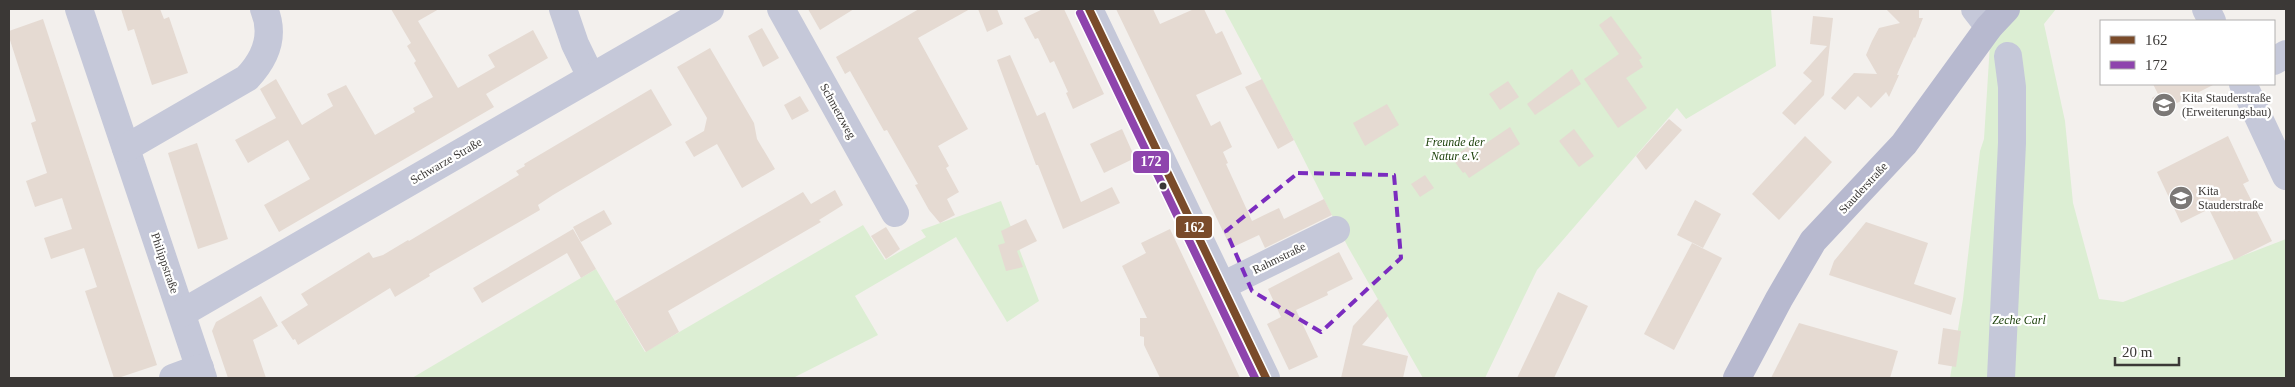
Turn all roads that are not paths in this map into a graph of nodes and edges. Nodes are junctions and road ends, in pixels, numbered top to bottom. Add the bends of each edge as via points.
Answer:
1 (79, 9) edge
2 (264, 9) edge
3 (563, 9) edge
4 (710, 9) edge
5 (781, 9) edge
6 (1089, 9) edge
7 (1990, 15) edge
8 (2286, 54) edge
9 (2008, 56) dead end
10 (2275, 60) edge
11 (591, 77) junction
12 (2244, 85) edge
13 (126, 148) junction
14 (2286, 176) edge
15 (895, 213) dead end
16 (1336, 230) dead end
17 (1222, 286) junction
18 (182, 313) junction
19 (2002, 369) edge
20 (201, 373) edge
21 (173, 378) edge
22 (1266, 378) edge
23 (1737, 378) edge

1 - 13 street, Philippstraße
2 - 13 street via 269,34 267,50 248,78
3 - 11 street
4 - 11 street, Schwarze Straße
5 - 15 street, Schmetzweg
6 - 17 street
7 - 23 main road, Stauderstraße via 1904,144 1813,241
8 - 10 street
9 - 19 street via 2012,87 2012,142
11 - 18 street, Schwarze Straße
12 - 14 street
13 - 18 street, Philippstraße
16 - 17 street, Rahmstraße
17 - 22 street
18 - 20 street, Philippstraße
20 - 21 street

